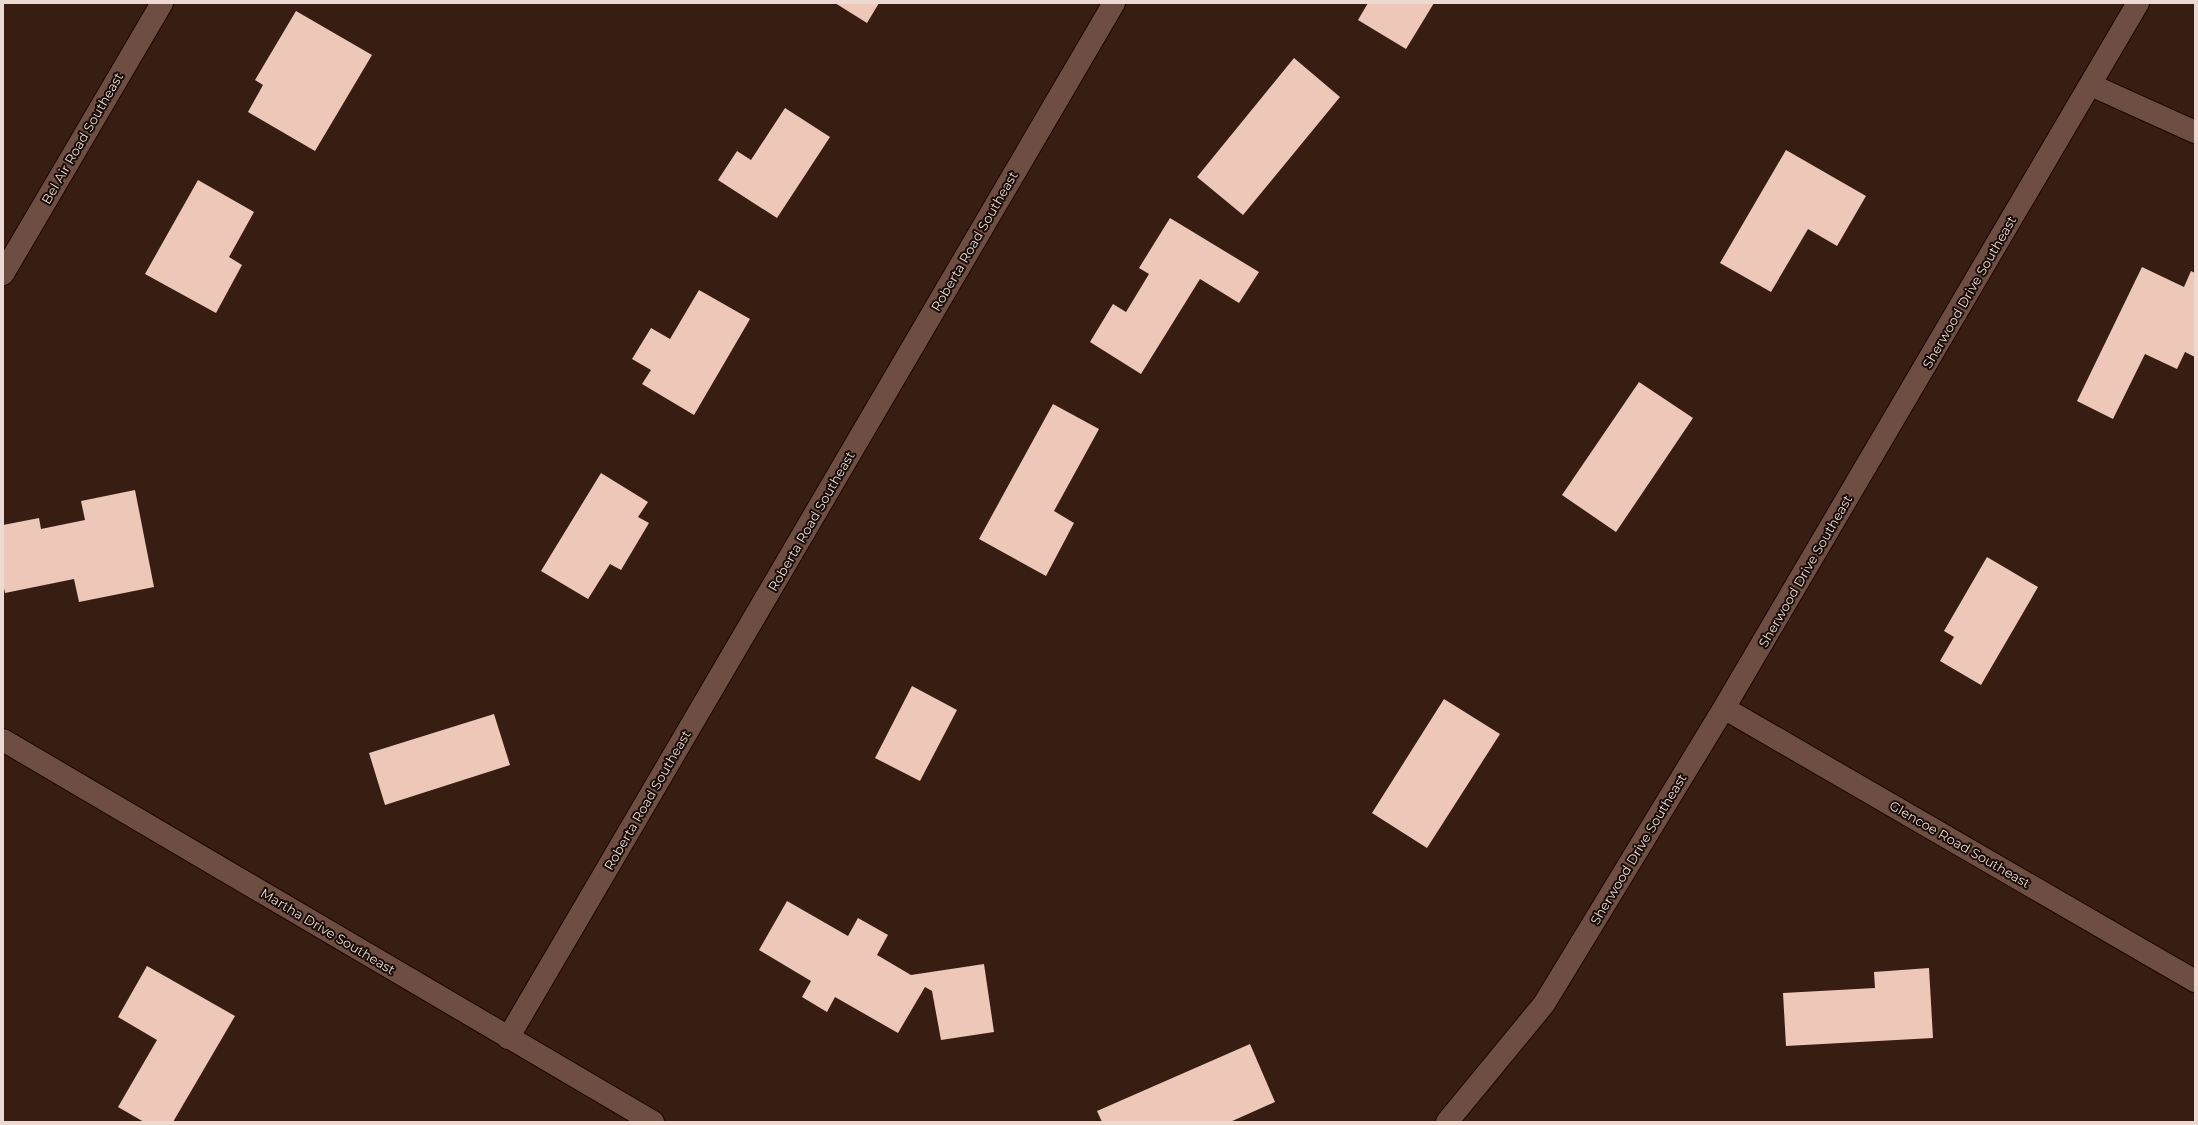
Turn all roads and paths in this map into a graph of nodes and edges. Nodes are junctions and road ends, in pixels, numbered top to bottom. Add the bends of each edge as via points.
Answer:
1 (162, 3) edge
2 (1114, 3) edge
3 (2138, 3) edge
4 (2091, 85) junction
5 (2195, 132) edge
6 (3, 274) edge
7 (1724, 708) junction
8 (3, 740) edge
9 (2195, 981) edge
10 (508, 1038) junction
11 (653, 1122) edge
12 (1447, 1122) edge

1 - 6 street, Bel Air Road Southeast
2 - 10 street, Roberta Road Southeast
3 - 4 street, Sherwood Drive Southeast
4 - 5 street
4 - 7 street, Sherwood Drive Southeast
7 - 9 street, Glencoe Road Southeast
7 - 12 street, Sherwood Drive Southeast via 1544,1004
8 - 10 street, Martha Drive Southeast
10 - 11 street, Martha Drive Southeast

